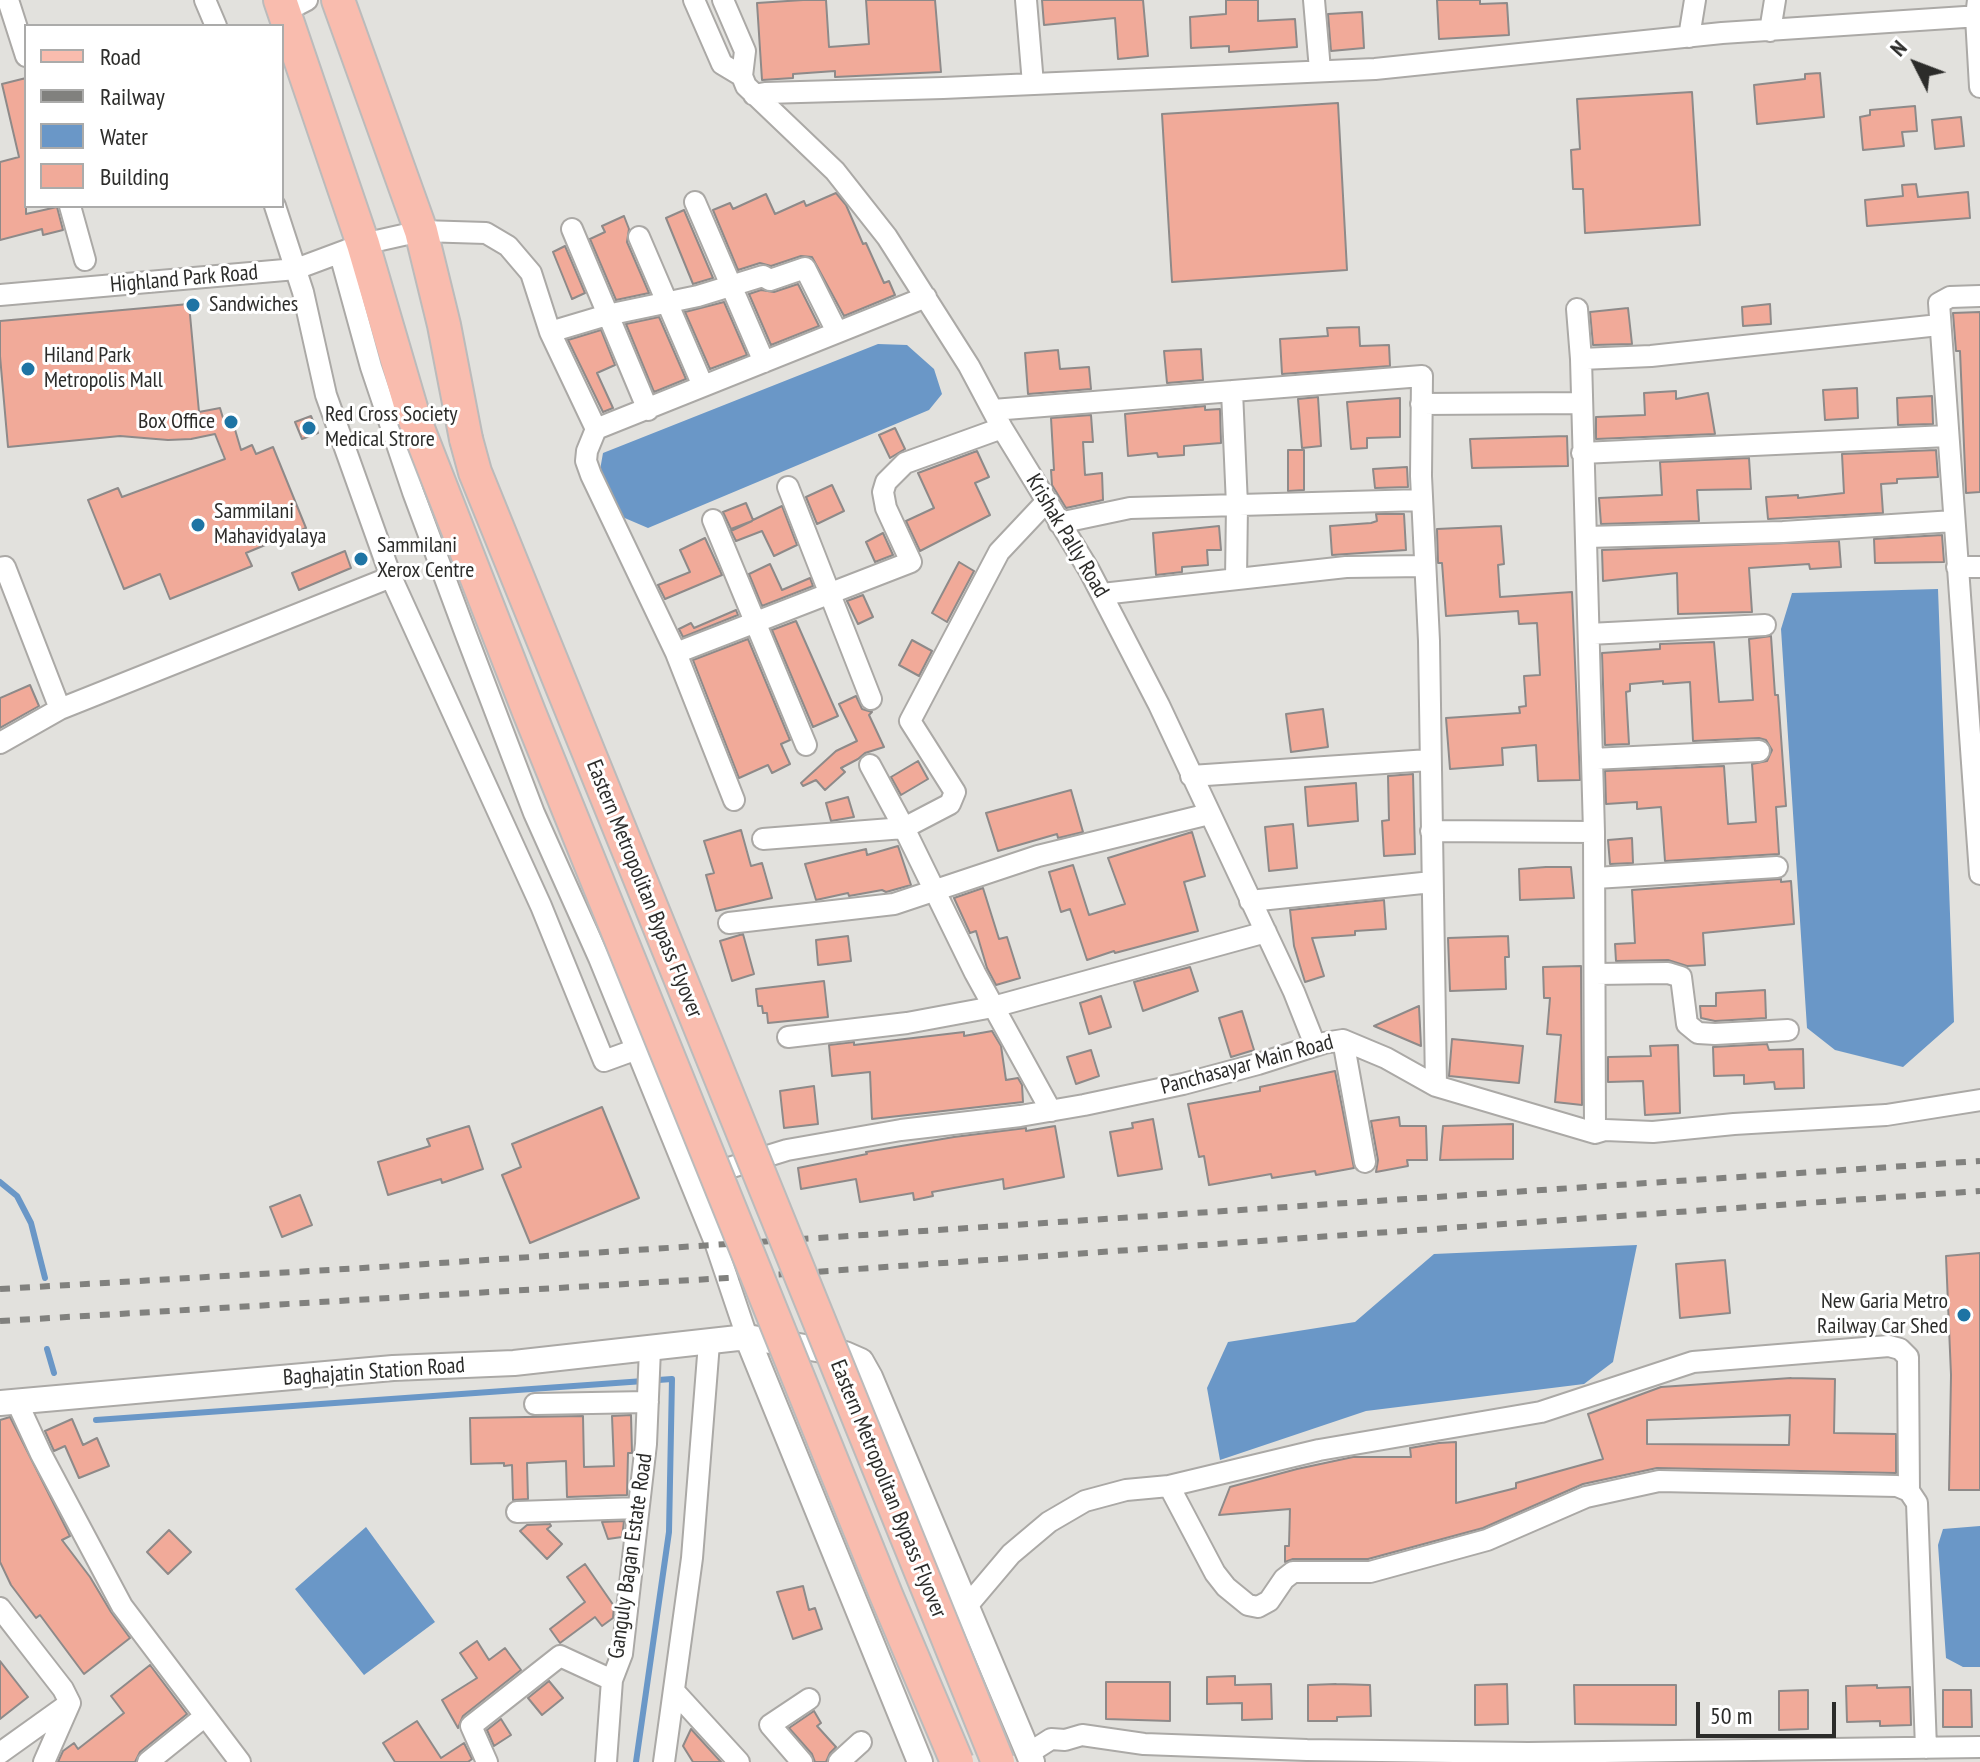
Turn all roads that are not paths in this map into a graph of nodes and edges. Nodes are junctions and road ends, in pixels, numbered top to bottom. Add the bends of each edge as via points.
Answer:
1 (8, 0) edge
2 (205, 0) edge
3 (338, 0) edge
4 (694, 0) edge
5 (723, 0) edge
6 (1026, 0) edge
7 (1314, 0) edge
8 (1695, 0) edge
9 (1775, 0) edge
10 (290, 4) edge
11 (1978, 11) edge
12 (215, 24) edge
13 (1770, 31) junction
14 (1689, 37) junction
15 (24, 50) edge
16 (1320, 70) junction
17 (742, 76) junction
18 (1033, 84) junction
19 (1980, 87) edge
20 (754, 95) junction
21 (695, 202) dead end
22 (71, 208) edge
23 (276, 208) edge
24 (572, 229) dead end
25 (421, 231) junction
26 (639, 237) dead end
27 (352, 249) junction
28 (85, 260) dead end
29 (296, 269) junction
30 (730, 286) junction
31 (0, 295) edge
32 (1980, 296) edge
33 (926, 297) junction
34 (667, 304) junction
35 (1577, 309) dead end
36 (607, 315) junction
37 (1939, 325) junction
38 (550, 332) junction
39 (837, 332) junction
40 (1581, 359) junction
41 (764, 362) junction
42 (703, 386) junction
43 (1232, 391) junction
44 (1582, 403) junction
45 (1421, 404) junction
46 (648, 410) junction
47 (998, 419) junction
48 (596, 429) junction
49 (1947, 436) junction
50 (1582, 453) junction
51 (788, 487) dead end
52 (1422, 500) junction
53 (1046, 502) junction
54 (1237, 505) junction
55 (713, 520) dead end
56 (1954, 521) junction
57 (1059, 523) junction
58 (1586, 537) junction
59 (1425, 566) junction
60 (1957, 567) junction
61 (1980, 567) edge
62 (0, 568) edge
63 (391, 577) junction
64 (1236, 579) junction
65 (832, 592) junction
66 (1102, 594) junction
67 (754, 623) junction
68 (1765, 625) dead end
69 (1589, 634) junction
70 (676, 653) junction
71 (871, 699) dead end
72 (60, 709) junction
73 (0, 743) edge
74 (806, 745) dead end
75 (1759, 751) dead end
76 (1592, 759) junction
77 (1429, 760) junction
78 (870, 765) dead end
79 (1191, 776) junction
80 (734, 800) dead end
81 (1209, 814) junction
82 (904, 828) junction
83 (1431, 831) junction
84 (1594, 832) junction
85 (763, 839) dead end
86 (1777, 867) dead end
87 (1980, 874) edge
88 (1595, 878) junction
89 (1432, 882) junction
90 (933, 890) junction
91 (1250, 901) junction
92 (729, 923) dead end
93 (1266, 932) junction
94 (1595, 974) junction
95 (993, 1007) junction
96 (1788, 1030) dead end
97 (788, 1037) dead end
98 (1343, 1040) junction
99 (1315, 1045) junction
100 (637, 1049) junction
101 (1436, 1086) junction
102 (1980, 1100) edge
103 (1051, 1111) junction
104 (1595, 1133) junction
105 (1365, 1162) dead end
106 (690, 1180) junction
107 (747, 1337) junction
108 (709, 1343) junction
109 (649, 1378) junction
110 (9, 1403) edge
111 (535, 1404) dead end
112 (1169, 1486) junction
113 (1909, 1491) junction
114 (638, 1508) junction
115 (517, 1512) dead end
116 (967, 1606) junction
117 (0, 1608) edge
118 (612, 1680) junction
119 (674, 1691) junction
120 (809, 1699) dead end
121 (70, 1703) junction
122 (204, 1717) junction
123 (861, 1742) dead end
124 (1980, 1747) edge
125 (1926, 1748) junction
126 (0, 1753) edge
127 (1030, 1758) edge
128 (44, 1762) edge
129 (148, 1762) edge
130 (240, 1762) edge
131 (487, 1762) edge
132 (606, 1762) edge
133 (664, 1762) edge
134 (739, 1762) edge
135 (802, 1762) edge
136 (839, 1762) edge
137 (920, 1762) edge
138 (957, 1762) edge
139 (998, 1762) edge

1 - 15 street
2 - 12 street
3 - 25 main road, Eastern Metropolitan Bypass Flyover
4 - 17 street, Krishak Pally Road via 722,64
5 - 17 street, Krishak Pally Road via 745,51
6 - 18 street
7 - 16 street
8 - 14 street
9 - 13 street
10 - 27 main road, Eastern Metropolitan Bypass Flyover
11 - 13 street
11 - 19 street
13 - 14 street
14 - 16 street
16 - 18 street
17 - 20 street, Krishak Pally Road
18 - 20 street
20 - 33 street, Krishak Pally Road via 835,171
21 - 30 street
22 - 28 street
23 - 29 street
24 - 36 street
25 - 27 street, Highland Park Road
25 - 38 street, Highland Park Road via 486,233 508,246 531,273
25 - 139 main road, Eastern Metropolitan Bypass Flyover, bridge via 475,472
26 - 34 street
27 - 29 street, Highland Park Road
27 - 100 street via 371,367 413,492 534,813
27 - 138 main road, Eastern Metropolitan Bypass Flyover, bridge via 529,712
29 - 31 street, Highland Park Road
29 - 63 street via 326,395
30 - 34 street
30 - 39 street via 805,268
30 - 41 street
32 - 37 street via 1950,297 1939,303
33 - 39 street
33 - 47 street, Krishak Pally Road
34 - 36 street
34 - 42 street
35 - 40 street
36 - 38 street
36 - 46 street
37 - 40 street
37 - 49 street
38 - 48 street, Highland Park Road
39 - 41 street
40 - 44 street
41 - 42 street
42 - 46 street
43 - 45 street via 1422,376
43 - 47 street
43 - 54 street
44 - 45 street
44 - 50 street
45 - 52 street
46 - 48 street
47 - 53 street, Krishak Pally Road
47 - 65 street via 893,473 883,492 886,508 911,562
48 - 70 street via 586,461
49 - 50 street
49 - 56 street
50 - 58 street
51 - 65 street
52 - 54 street
52 - 59 street
53 - 57 street, Krishak Pally Road
53 - 82 street via 999,552 910,721 955,792 950,804
54 - 57 street via 1130,508
54 - 64 street
55 - 67 street
56 - 58 street
56 - 60 street
57 - 66 street, Krishak Pally Road
58 - 69 street
59 - 64 street via 1346,567
59 - 77 street
60 - 61 street
60 - 87 street
62 - 72 street via 5,567
63 - 72 street
63 - 100 street via 541,906 604,1061
64 - 66 street
65 - 67 street
65 - 71 street
66 - 79 street, Krishak Pally Road
67 - 70 street
67 - 74 street
68 - 69 street
69 - 76 street
70 - 80 street
72 - 73 street
75 - 76 street
76 - 84 street
77 - 79 street
77 - 83 street
78 - 82 street
79 - 81 street, Krishak Pally Road
81 - 90 street via 1038,856
81 - 91 street, Krishak Pally Road
82 - 85 street
82 - 90 street
83 - 84 street
83 - 89 street
84 - 88 street
86 - 88 street
88 - 94 street
89 - 91 street
89 - 101 street
90 - 92 street via 894,904
90 - 95 street
91 - 93 street, Krishak Pally Road
93 - 95 street
93 - 99 street, Krishak Pally Road
94 - 96 street via 1681,977 1687,1024 1698,1033
94 - 104 street
95 - 97 street
95 - 103 street
98 - 99 street, Panchasayar Main Road
98 - 101 street, Panchasayar Main Road
98 - 105 street
99 - 103 street, Panchasayar Main Road via 1183,1084
100 - 106 street
101 - 104 street, Panchasayar Main Road
102 - 104 street, Panchasayar Main Road via 1886,1115
103 - 106 street, Panchasayar Main Road via 787,1150
106 - 107 street
107 - 108 street, Baghajatin Station Road
107 - 116 street, Baghajatin Station Road via 861,1361
107 - 137 street
108 - 109 street, Baghajatin Station Road
108 - 119 street via 692,1558
109 - 110 street, Baghajatin Station Road via 514,1363 393,1368
109 - 111 street
109 - 114 street, Ganguly Bagan Estate Road
110 - 122 street via 122,1606
112 - 113 street via 1215,1573 1248,1605 1258,1607 1293,1572 1370,1572 1487,1540 1586,1497 1659,1481 1846,1483
112 - 113 street via 1319,1450 1541,1412 1693,1362 1889,1346 1908,1357
112 - 116 street via 1085,1501 1049,1522 1011,1554
113 - 125 street via 1917,1503
114 - 115 street
114 - 118 street, Ganguly Bagan Estate Road via 622,1654
116 - 127 street
117 - 121 street
118 - 131 street via 560,1656 471,1726
118 - 132 street, Ganguly Bagan Estate Road
119 - 133 street
119 - 134 street
120 - 135 street via 770,1725
121 - 126 street
121 - 128 street
122 - 129 street
122 - 130 street
123 - 136 street
124 - 125 street
125 - 127 street via 1307,1750 1201,1748 1082,1735 1051,1739

